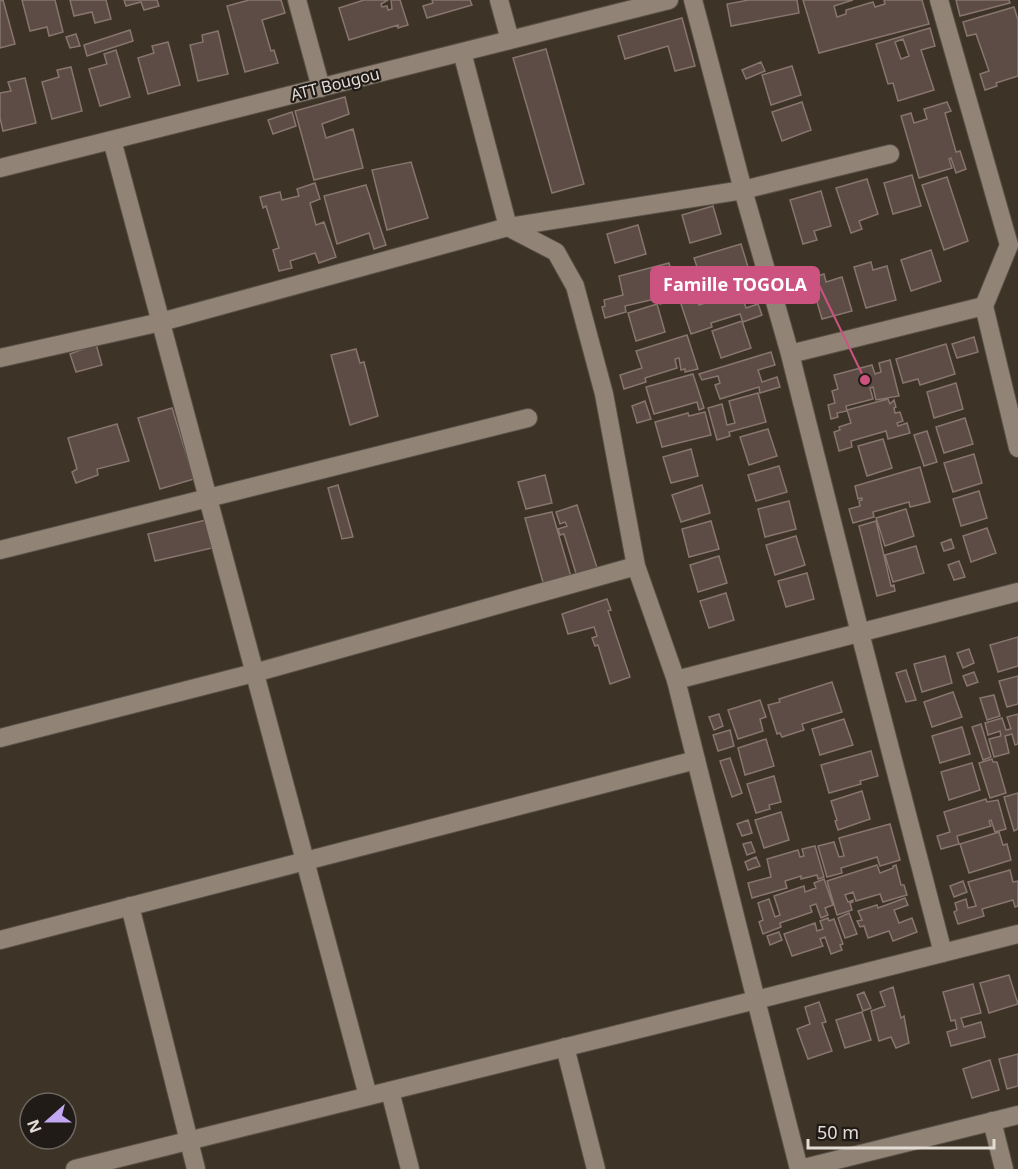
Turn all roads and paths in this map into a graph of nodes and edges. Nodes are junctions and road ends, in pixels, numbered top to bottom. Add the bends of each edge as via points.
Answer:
1 (297, 0) edge
2 (499, 0) edge
3 (669, 0) edge
4 (693, 0) edge
5 (939, 0) edge
6 (510, 40) junction
7 (462, 52) junction
8 (321, 88) junction
9 (112, 140) junction
10 (890, 154) dead end
11 (0, 168) edge
12 (743, 190) junction
13 (508, 227) junction
14 (984, 306) junction
15 (161, 322) junction
16 (790, 354) junction
17 (0, 358) edge
18 (528, 418) dead end
19 (1018, 448) edge
20 (207, 497) junction
21 (0, 550) edge
22 (636, 566) junction
23 (1018, 592) edge
24 (860, 633) junction
25 (254, 673) junction
26 (676, 680) junction
27 (0, 738) edge
28 (696, 760) junction
29 (305, 861) junction
30 (130, 906) junction
31 (1018, 934) edge
32 (0, 940) edge
33 (943, 953) junction
34 (756, 1000) junction
35 (565, 1047) junction
36 (390, 1090) junction
37 (368, 1096) junction
38 (1018, 1114) edge
39 (992, 1121) junction
40 (189, 1141) junction
41 (75, 1169) edge
42 (196, 1169) edge
43 (410, 1169) edge
44 (596, 1169) edge
45 (799, 1169) edge
46 (1004, 1169) edge

1 - 8 street
2 - 6 street
3 - 6 street, ATT Bougou
4 - 12 street
5 - 14 street via 1009,245
6 - 7 street, ATT Bougou
7 - 8 street, ATT Bougou
7 - 13 street
8 - 9 street, ATT Bougou
9 - 11 street, ATT Bougou
9 - 15 street
10 - 12 street
12 - 13 street
12 - 16 street
13 - 15 street
13 - 22 street via 556,252 575,286 604,394
14 - 16 street
14 - 19 street
15 - 17 street
15 - 20 street
16 - 24 street
18 - 20 street
20 - 21 street
20 - 25 street
22 - 25 street
22 - 26 street
23 - 24 street
24 - 26 street
24 - 33 street
25 - 27 street
25 - 29 street
26 - 28 street
28 - 29 street
28 - 34 street
29 - 30 street
29 - 37 street
30 - 32 street
30 - 40 street
31 - 33 street
33 - 34 street
34 - 35 street
34 - 45 street
35 - 36 street
35 - 44 street
36 - 37 street
36 - 43 street
37 - 40 street
38 - 39 street
39 - 45 street
39 - 46 street
40 - 41 street
40 - 42 street

